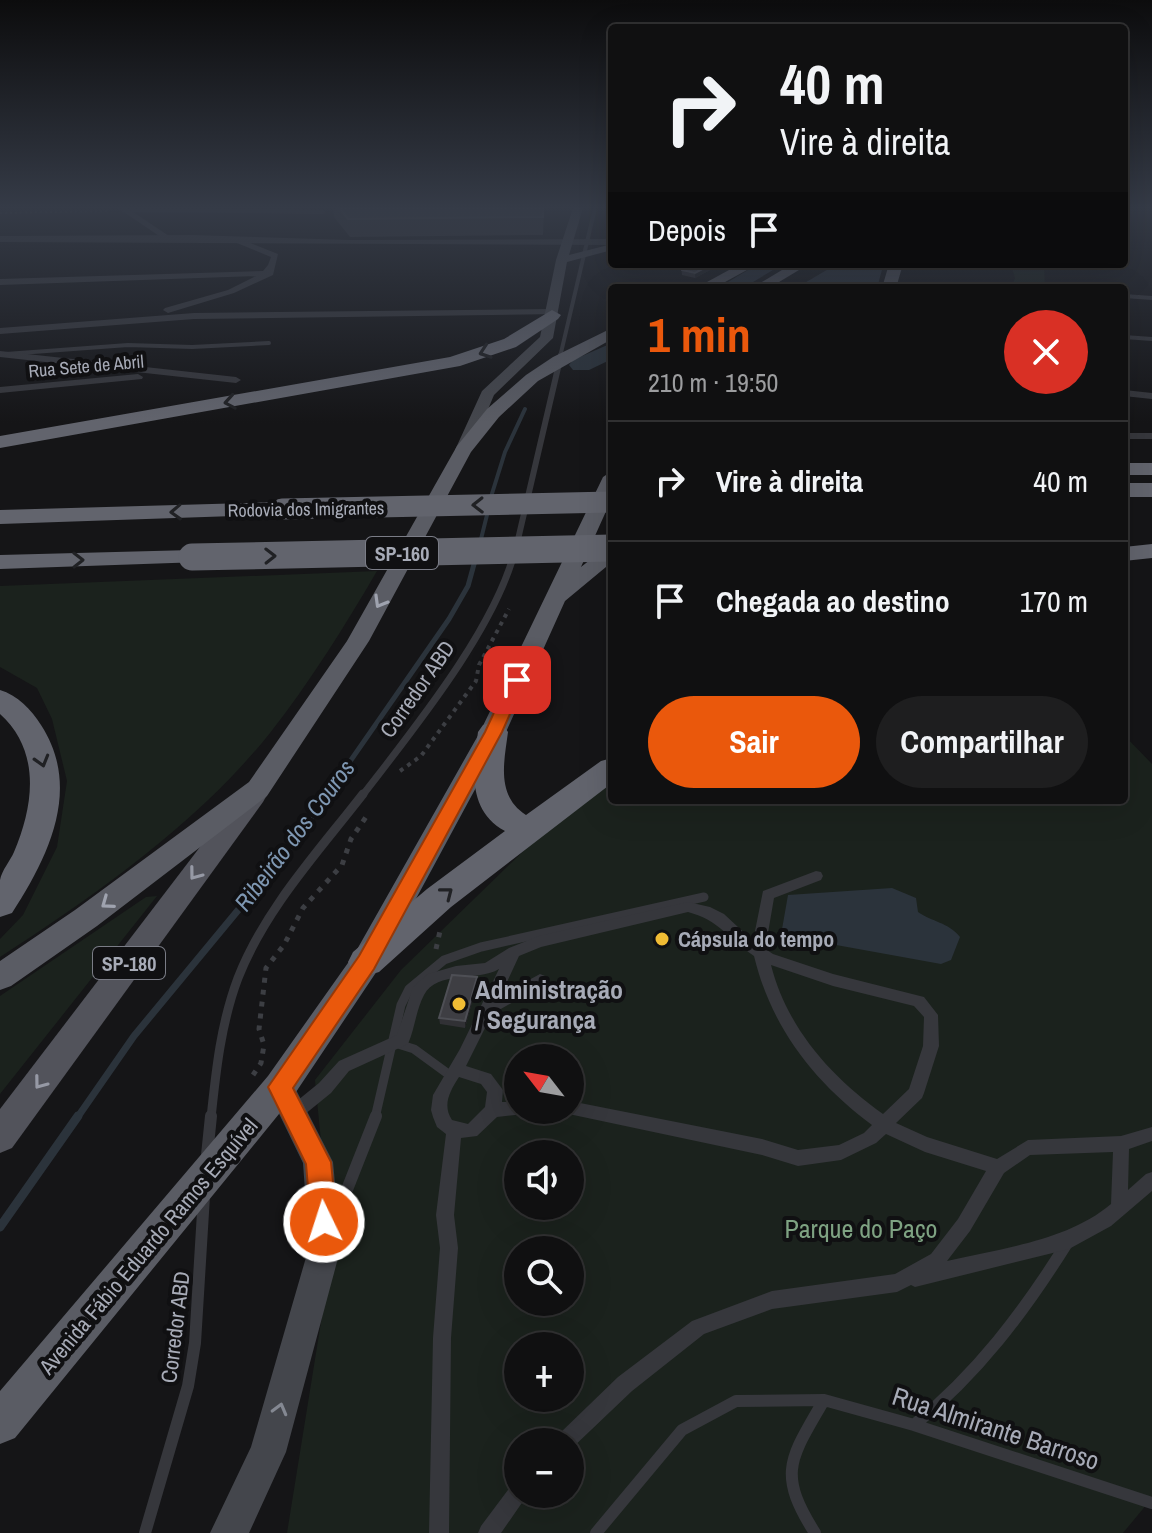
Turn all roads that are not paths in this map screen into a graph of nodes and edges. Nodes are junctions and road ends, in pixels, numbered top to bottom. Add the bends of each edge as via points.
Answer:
1 (74, 280) edge
2 (256, 280) edge
3 (559, 280) edge
4 (578, 280) edge
5 (0, 282) edge
6 (1128, 296) edge
7 (1152, 298) edge
8 (553, 313) junction
9 (115, 322) junction
10 (0, 331) edge
11 (608, 335) edge
12 (1128, 337) edge
13 (1152, 339) edge
14 (269, 343) dead end
15 (0, 354) edge
16 (559, 360) junction
17 (175, 374) junction
18 (236, 380) dead end
19 (0, 390) edge
20 (1128, 393) edge
21 (1152, 396) edge
22 (1128, 436) edge
23 (1152, 436) edge
24 (0, 442) edge
25 (463, 450) junction
26 (1128, 469) edge
27 (1152, 469) edge
28 (608, 485) edge
29 (1128, 490) edge
30 (1152, 490) edge
31 (608, 502) edge
32 (0, 517) edge
33 (1152, 534) edge
34 (1128, 535) edge
35 (608, 550) edge
36 (1152, 551) edge
37 (608, 553) edge
38 (1128, 554) edge
39 (0, 562) edge
40 (552, 600) junction
41 (0, 699) edge
42 (493, 732) junction
43 (608, 771) edge
44 (258, 789) junction
45 (533, 828) junction
46 (816, 876) dead end
47 (704, 897) dead end
48 (0, 904) edge
49 (514, 952) junction
50 (760, 953) junction
51 (366, 962) junction
52 (0, 977) edge
53 (540, 980) dead end
54 (484, 1011) junction
55 (393, 1043) junction
56 (454, 1073) junction
57 (287, 1100) junction
58 (493, 1110) junction
59 (504, 1110) edge
60 (584, 1111) edge
61 (884, 1124) junction
62 (454, 1131) junction
63 (1152, 1134) edge
64 (0, 1137) edge
65 (1121, 1144) junction
66 (998, 1167) junction
67 (204, 1178) junction
68 (1152, 1180) edge
69 (1119, 1209) junction
70 (1069, 1240) junction
71 (325, 1247) junction
72 (897, 1283) junction
73 (824, 1400) junction
74 (0, 1423) edge
75 (914, 1425) junction
76 (579, 1428) edge
77 (268, 1452) junction
78 (1152, 1503) edge
79 (507, 1508) edge
80 (145, 1533) edge
81 (229, 1533) edge
82 (247, 1533) edge
83 (439, 1533) edge
84 (488, 1533) edge
85 (596, 1533) edge
86 (815, 1533) edge

1 - 5 street
2 - 9 street via 223,295
3 - 8 main road, SP-180
4 - 16 lane, Corredor ABD
6 - 7 lane
8 - 9 street via 313,313
8 -> 24 highway via 510,343 453,362
8 - 25 main road, SP-180 via 546,338 487,394
9 - 10 street
11 - 16 highway
12 - 13 lane
14 - 15 lane
15 - 17 street
16 - 25 highway via 506,399
16 - 67 lane, Corredor ABD via 514,556 494,604 440,693 272,912 239,976 219,1050
17 - 18 street
17 - 19 street, Rua Sete de Abril
20 - 21 lane
22 - 23 street
25 -> 44 highway, SP-180 via 358,641
26 - 27 highway
28 - 40 highway, Avenida Fábio Eduardo Ramos Esquível
29 - 30 highway
31 -> 32 highway, Rodovia dos Imigrantes / SP-160, bridge
33 - 34 highway
39 -> 35 highway, SP-160, bridge
36 - 38 highway
37 - 40 highway
40 - 42 highway, Avenida Fábio Eduardo Ramos Esquível
41 -> 48 highway via 33,735 46,764 47,789 31,854
42 - 45 highway via 488,776 493,805 502,818
42 - 51 highway, Avenida Fábio Eduardo Ramos Esquível
43 - 45 highway
44 -> 52 highway
44 -> 64 main road, SP-180
51 -> 45 highway via 439,898
46 - 50 street via 768,895
47 - 55 lane via 444,960 409,989
49 - 50 street via 688,907 719,918
49 - 54 street
49 - 55 street via 488,968 433,978 418,991 405,1036
50 - 61 street via 775,1004 810,1058
50 - 61 street via 833,980 919,1001 931,1015 931,1046 916,1093
51 - 57 highway, Avenida Fábio Eduardo Ramos Esquível
53 - 54 street
54 - 56 street
55 - 56 lane
55 - 57 street via 344,1066 325,1088
55 - 71 lane via 377,1113
56 - 58 street via 486,1079 495,1090
56 - 62 street via 439,1109
57 - 67 highway, Avenida Fábio Eduardo Ramos Esquível
57 - 71 main road via 318,1162
58 - 59 street
58 - 62 street via 471,1131
60 - 61 street via 798,1158 841,1152 870,1138
61 - 66 street
62 - 83 street via 445,1215 449,1248
63 - 65 street
65 - 66 street via 1028,1148
65 - 69 street
66 - 72 street via 937,1260
67 - 74 highway, Avenida Fábio Eduardo Ramos Esquível
67 - 80 lane, Corredor ABD via 188,1386
68 - 69 street
69 - 70 street
70 - 72 street
70 - 75 lane via 1015,1324 941,1405
77 -> 71 main road
72 - 76 street via 772,1300 698,1327
73 - 75 lane, Rua Almirante Barroso
73 - 85 lane, Rua Almirante Barroso via 736,1401 682,1430
73 - 86 lane via 789,1474 794,1499
75 - 78 lane, Rua Almirante Barroso
77 - 81 main road
77 - 82 street
79 - 84 street

